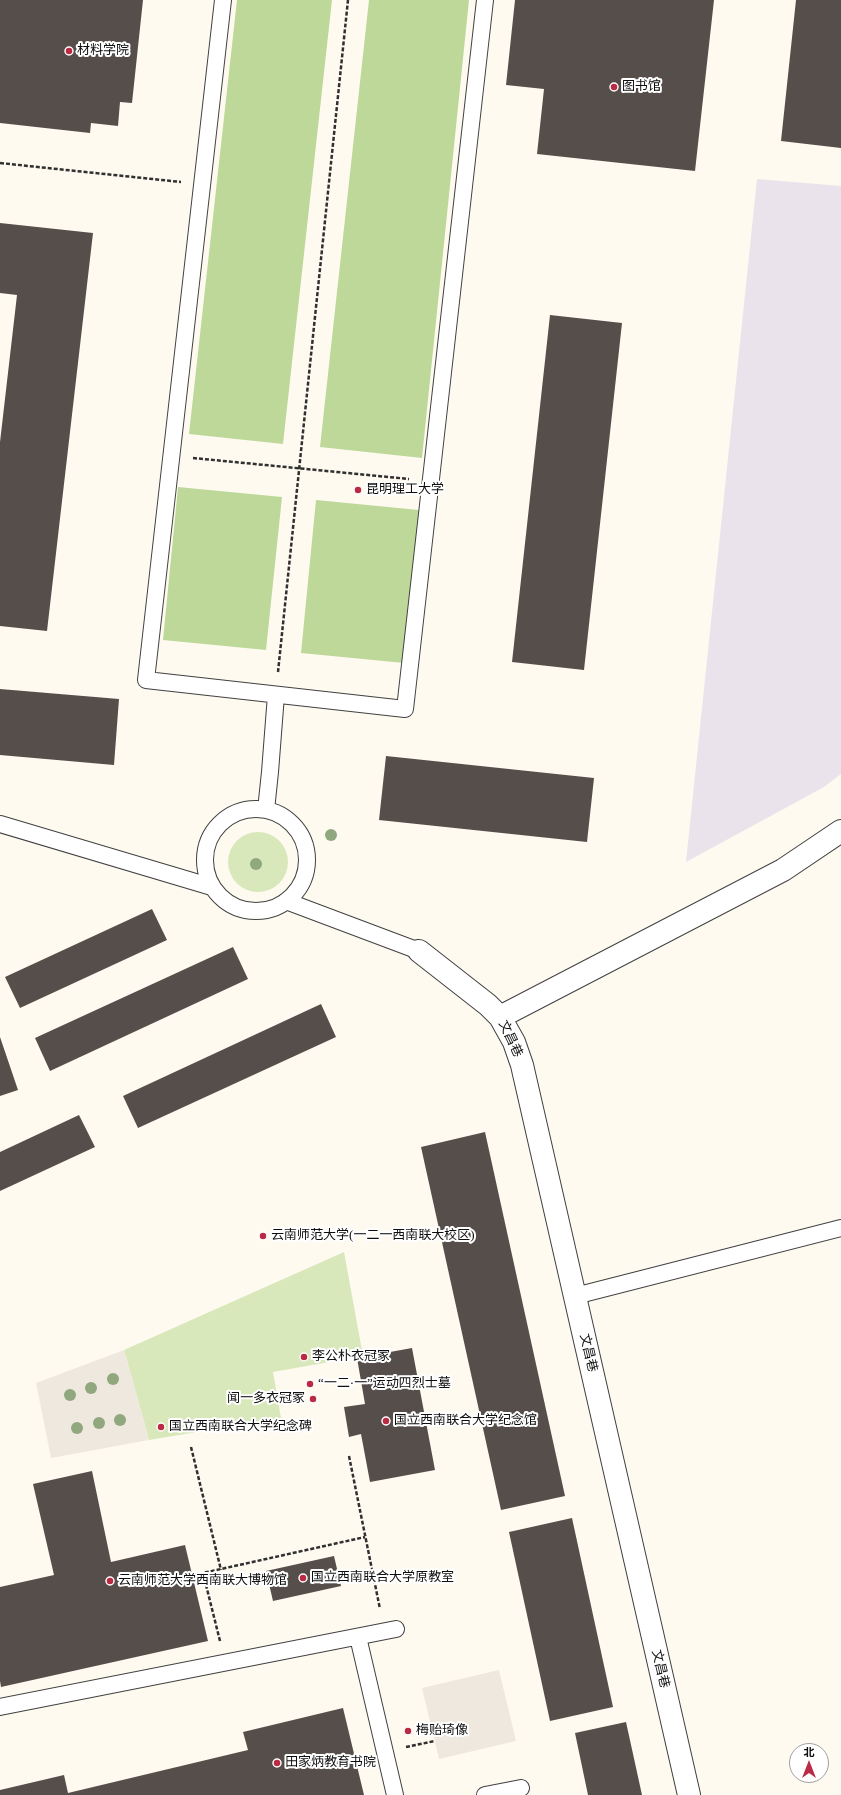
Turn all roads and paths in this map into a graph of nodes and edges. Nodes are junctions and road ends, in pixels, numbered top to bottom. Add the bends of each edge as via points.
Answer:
1 (222, 0) edge
2 (348, 0) edge
3 (485, 0) edge
4 (0, 163) edge
5 (202, 184) junction
6 (171, 456) junction
7 (299, 468) junction
8 (431, 481) junction
9 (276, 695) junction
10 (266, 810) junction
11 (0, 824) edge
12 (841, 831) edge
13 (212, 887) junction
14 (286, 901) junction
15 (419, 951) joint
16 (500, 1017) junction
17 (841, 1228) edge
18 (574, 1296) junction
19 (191, 1447) dead end
20 (348, 1456) dead end
21 (365, 1537) junction
22 (221, 1570) junction
23 (390, 1630) joint
24 (358, 1637) junction
25 (225, 1663) junction
26 (0, 1707) edge
27 (435, 1741) dead end
28 (384, 1751) junction
29 (521, 1788) dead end
30 (395, 1795) edge
31 (485, 1795) edge
32 (689, 1795) edge

1 - 5 lane
2 - 7 path
3 - 8 lane
4 - 5 path
5 - 6 lane
6 - 7 path
6 - 9 lane via 146,680
7 - 8 path
7 - 9 path
8 - 9 lane via 405,709
9 - 10 lane
10 - 13 lane via 249,809 232,815 219,825 209,839 205,854 206,872
10 - 14 lane via 281,816 294,826 303,840 306,852 305,874 298,889
11 - 13 lane
12 - 16 street via 783,870
13 - 14 lane via 238,908 254,911 271,908
14 - 15 lane
15 - 16 street, 文昌巷
16 - 18 street, 文昌巷 via 514,1042 522,1065
17 - 18 lane
18 - 32 street, 文昌巷
19 - 22 path
20 - 21 path
21 - 22 path
21 - 23 path
22 - 25 path via 203,1573
23 - 24 lane
24 - 25 lane
24 - 28 lane
25 - 26 lane
27 - 28 path
28 - 30 lane
29 - 31 lane

